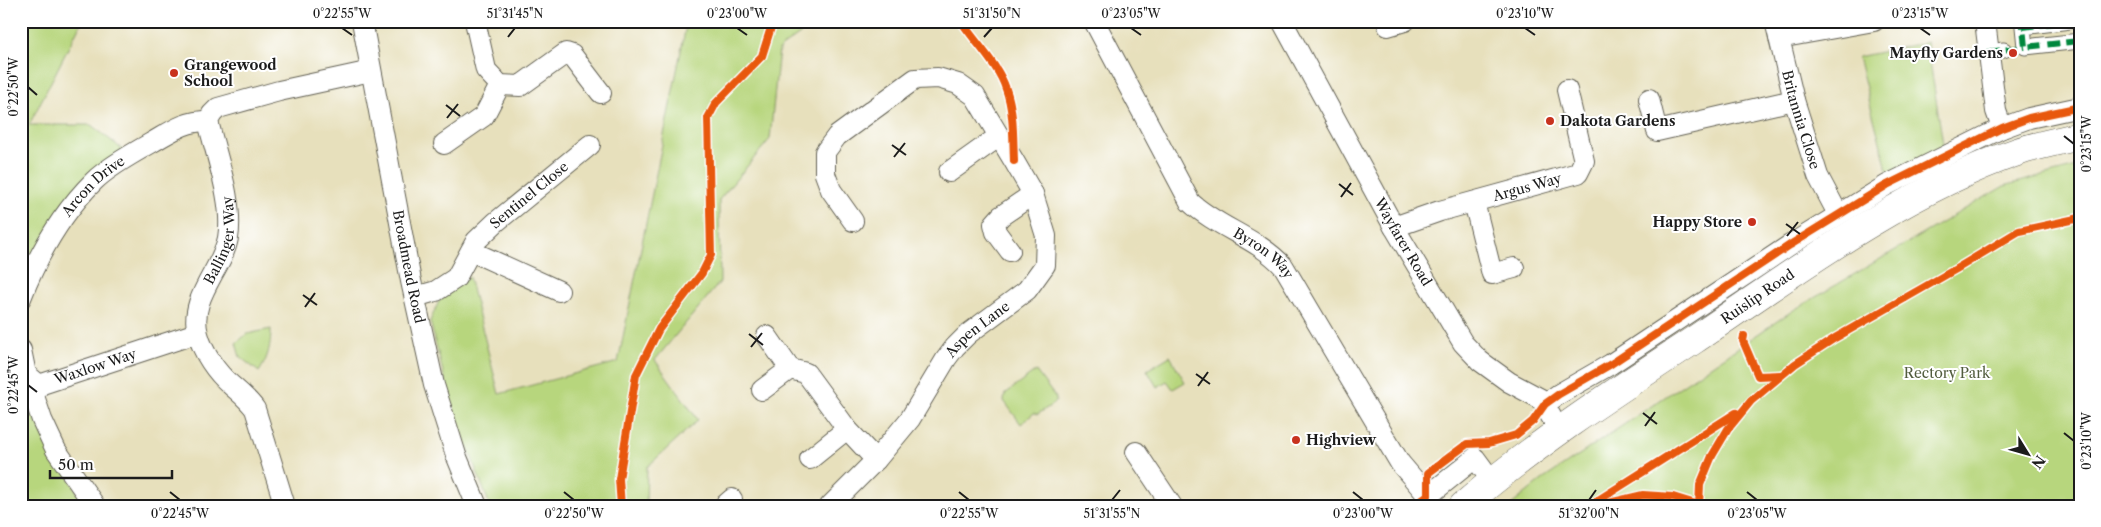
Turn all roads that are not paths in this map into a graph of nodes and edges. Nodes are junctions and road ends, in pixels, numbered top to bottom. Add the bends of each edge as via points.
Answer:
1 (362, 21) edge
2 (475, 21) edge
3 (1094, 21) edge
4 (1282, 21) edge
5 (1387, 21) edge
6 (1405, 21) edge
7 (1874, 21) edge
8 (1985, 21) edge
9 (2070, 21) edge
10 (1777, 30) edge
11 (2080, 41) edge
12 (372, 72) junction
13 (500, 85) junction
14 (1567, 90) dead end
15 (601, 93) dead end
16 (1649, 100) dead end
17 (1794, 100) junction
18 (2080, 107) edge
19 (208, 121) junction
20 (2002, 128) junction
21 (2080, 136) edge
22 (998, 137) junction
23 (444, 144) dead end
24 (590, 145) dead end
25 (949, 172) dead end
26 (1033, 194) junction
27 (1474, 202) junction
28 (1838, 214) junction
29 (853, 221) dead end
30 (1394, 227) junction
31 (471, 250) junction
32 (1010, 251) dead end
33 (1514, 268) dead end
34 (559, 292) dead end
35 (415, 296) junction
36 (21, 298) edge
37 (198, 333) junction
38 (767, 336) dead end
39 (21, 350) edge
40 (790, 369) junction
41 (39, 385) junction
42 (762, 390) dead end
43 (1545, 404) junction
44 (847, 429) junction
45 (1560, 432) junction
46 (1136, 452) dead end
47 (810, 459) dead end
48 (876, 460) junction
49 (1492, 481) junction
50 (1421, 501) edge
51 (476, 505) edge
52 (94, 506) edge
53 (285, 506) edge
54 (830, 506) edge
55 (1172, 506) edge
56 (1463, 506) edge

1 - 12 street, Broadmead Road
2 - 13 street via 486,70
3 - 50 street, Byron Way via 1190,202 1204,215 1272,254 1284,266
4 - 30 street, Wayfarer Road
5 - 6 street via 1388,26
7 - 10 street
8 - 20 street via 1996,51 1996,111
9 - 11 street via 2023,26 2023,48
10 - 17 street, Britannia Close
12 - 19 street via 279,91 218,108
12 - 35 street, Broadmead Road
13 - 15 street via 520,86 566,53 572,55
13 - 23 street via 484,116
14 - 27 street, Argus Way via 1584,161 1578,173
16 - 17 street via 1658,131
17 - 28 street, Britannia Close via 1820,180
18 - 20 street via 2029,118
19 - 36 street, Arcon Drive via 190,121 95,180 61,219 34,264
19 - 37 street, Ballinger Way via 229,224 221,261 202,292
20 - 28 street via 1895,181
21 - 45 main road, Ruislip Road via 2018,152 1967,172 1924,194 1839,243
22 - 25 street
22 - 26 street, Aspen Lane
22 - 29 street, Aspen Lane via 975,96 958,84 938,78 915,79 837,136 825,152 825,174 831,190
24 - 31 street, Sentinel Close via 496,222
26 - 32 street via 994,224
26 - 48 street, Aspen Lane via 1046,236 1045,264 1027,290 955,347 910,419
27 - 30 street, Argus Way
27 - 33 street via 1492,274
28 - 43 street via 1612,364
30 - 43 street, Wayfarer Road via 1463,343 1480,361 1509,382 1535,394
31 - 34 street
31 - 35 street, Sentinel Close via 456,278 436,291
35 - 51 street, Broadmead Road via 434,385
37 - 41 street, Waxlow Way
37 - 53 street, Ballinger Way via 217,372 249,399 255,409
38 - 40 street
39 - 41 street via 26,374
40 - 42 street
40 - 44 street via 806,373
41 - 52 street, Waxlow Way via 34,396 42,420 56,450
43 - 45 street, Wayfarer Road
44 - 47 street
44 - 48 street
45 - 49 main road, Ruislip Road
46 - 55 street
48 - 54 street, Aspen Lane
49 - 50 street, Byron Way via 1475,458
49 - 56 main road, Ruislip Road

